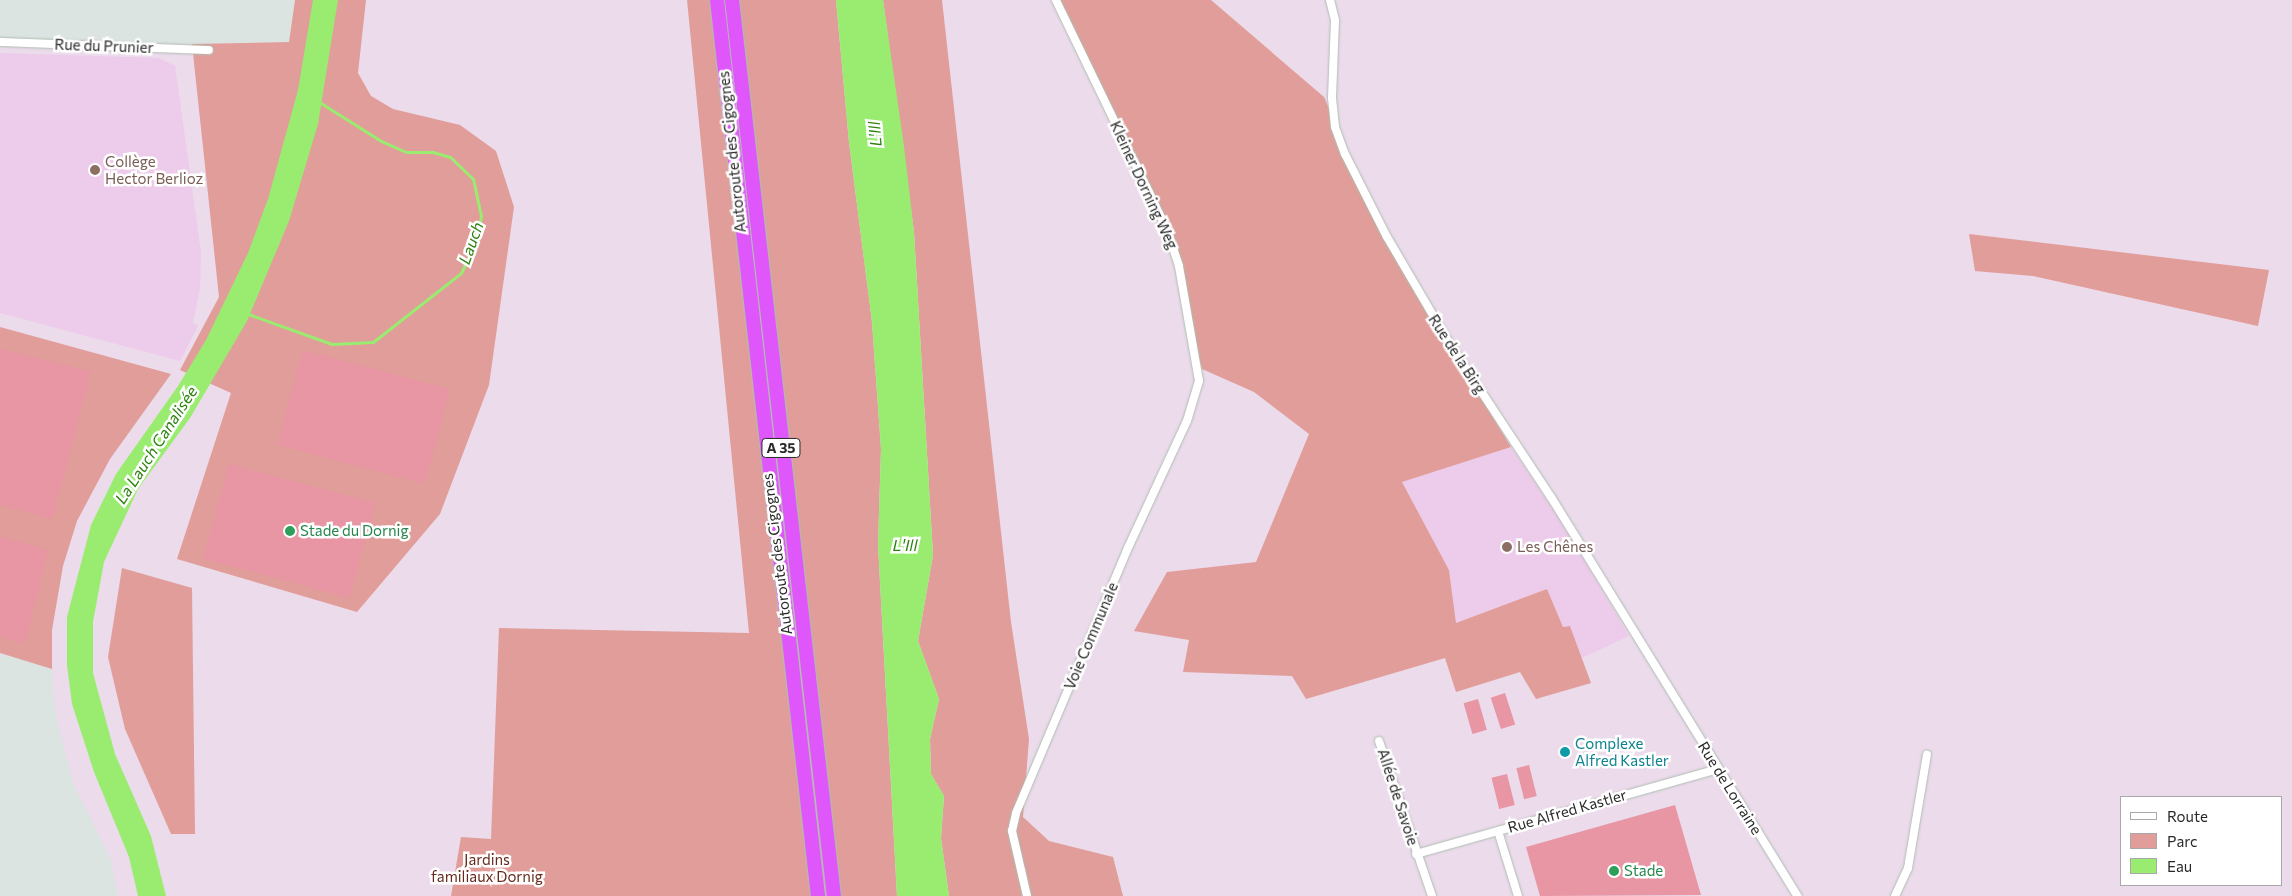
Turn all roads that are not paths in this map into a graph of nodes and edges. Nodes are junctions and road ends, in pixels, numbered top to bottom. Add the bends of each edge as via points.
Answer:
1 (717, 0) edge
2 (732, 0) edge
3 (1056, 0) edge
4 (1330, 0) edge
5 (0, 42) edge
6 (209, 50) dead end
7 (1198, 380) joint
8 (1663, 680) joint
9 (1379, 741) dead end
10 (1927, 755) dead end
11 (1718, 769) junction
12 (1498, 831) junction
13 (1416, 854) junction
14 (818, 896) edge
15 (834, 896) edge
16 (1028, 896) edge
17 (1432, 896) edge
18 (1518, 896) edge
19 (1797, 896) edge
20 (1895, 896) edge

1 - 14 highway, Autoroute des Cigognes / A 35
2 - 15 highway, Autoroute des Cigognes / A 35
3 - 7 street, Kleiner Dorning Weg via 1168,232 1179,266
4 - 8 street, Rue de la Birg via 1335,20 1333,113 1345,154 1416,289 1551,497
5 - 6 street, Rue du Prunier
7 - 16 street, Voie Communale via 1187,420 1127,550 1016,813 1012,831
8 - 11 street, Rue de Lorraine
9 - 13 street, Allée de Savoie
10 - 20 street via 1908,868
11 - 12 street, Rue Alfred Kastler
11 - 19 street, Rue de Lorraine
12 - 13 street, Rue Alfred Kastler
12 - 18 street
13 - 17 street, Allée de Savoie

